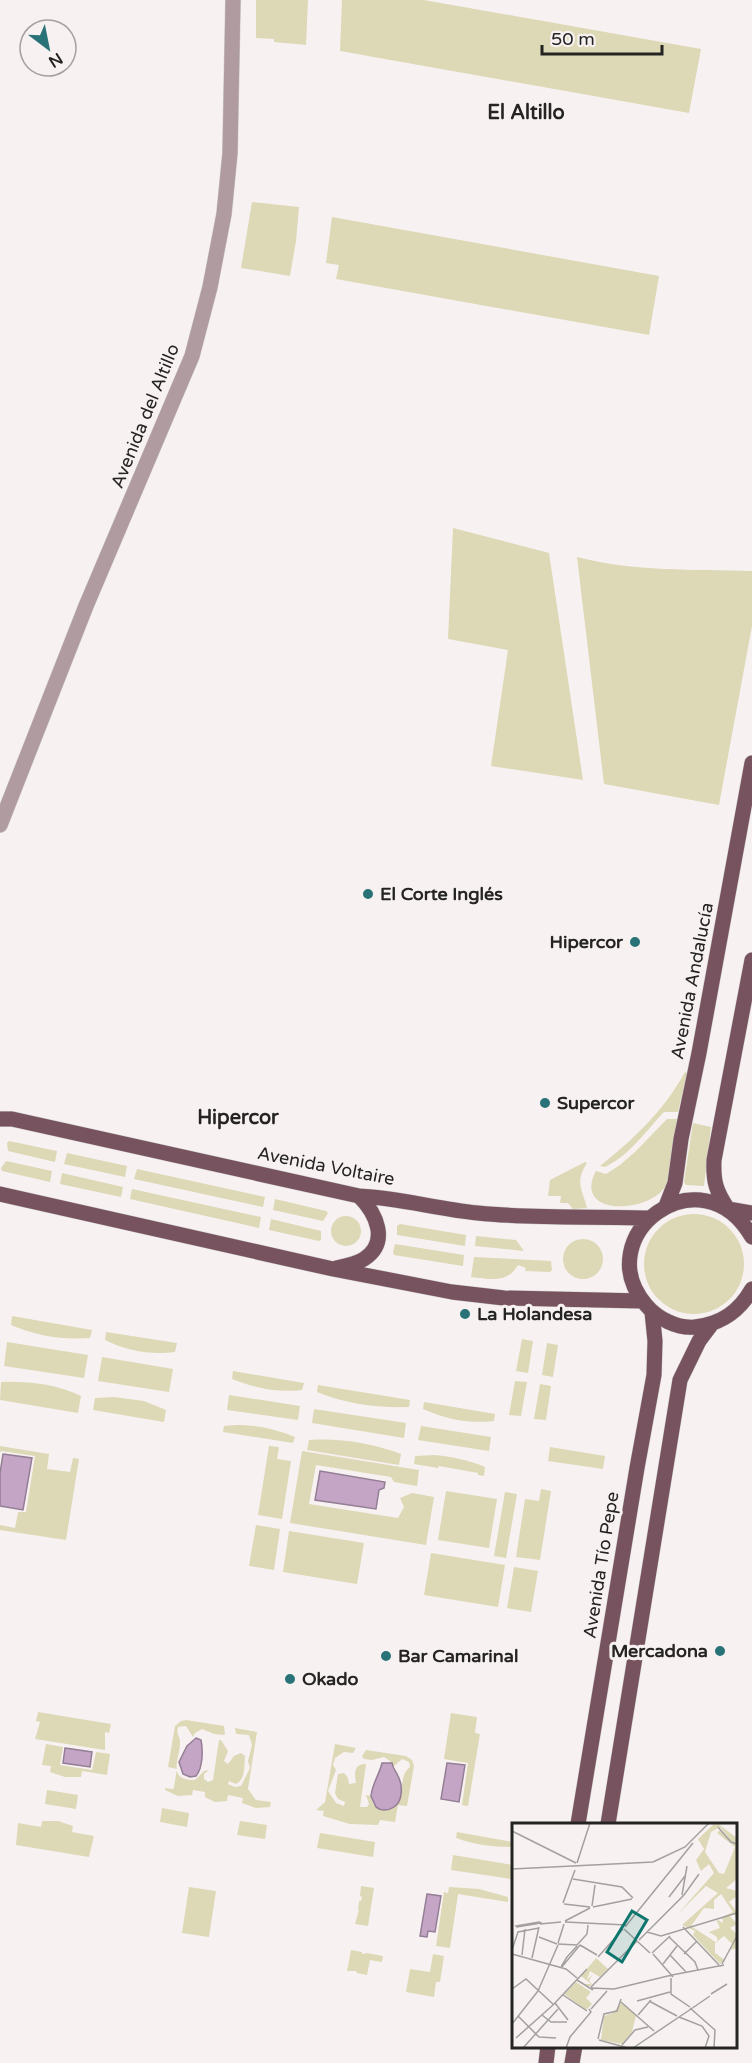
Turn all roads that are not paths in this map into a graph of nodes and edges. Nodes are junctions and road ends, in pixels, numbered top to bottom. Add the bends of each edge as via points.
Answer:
1 (233, 0) edge
2 (752, 763) edge
3 (0, 825) edge
4 (752, 960) edge
5 (0, 1119) edge
6 (0, 1194) edge
7 (359, 1196) junction
8 (666, 1206) junction
9 (728, 1209) junction
10 (752, 1213) edge
11 (649, 1218) junction
12 (752, 1237) edge
13 (333, 1269) junction
14 (752, 1289) edge
15 (647, 1306) junction
16 (711, 1325) junction
17 (578, 1823) edge
18 (608, 1823) edge
19 (548, 2048) edge
20 (574, 2048) edge
21 (546, 2063) edge
22 (572, 2063) edge

1 - 3 street, Avenida del Altillo via 230,153 224,214 192,356 86,606
2 - 8 main road, Avenida Andalucía via 675,1183
4 - 9 main road via 714,1160 717,1192
5 - 7 main road, Avenida Voltaire
6 - 13 main road
7 - 11 main road, Avenida Voltaire via 505,1215
7 - 13 main road via 378,1224 376,1244 364,1258
8 - 9 main road via 687,1200 708,1201
8 - 11 main road
9 - 10 main road
9 - 12 main road via 744,1223
11 - 15 main road, Avenida Tío Pepe via 636,1235 630,1255 631,1276
13 - 15 main road via 495,1297
14 - 16 main road via 730,1316
15 - 16 main road via 670,1323 690,1327
15 - 17 main road, Avenida Tío Pepe via 655,1341 654,1375
16 - 18 main road via 680,1380
19 - 21 main road
20 - 22 main road

